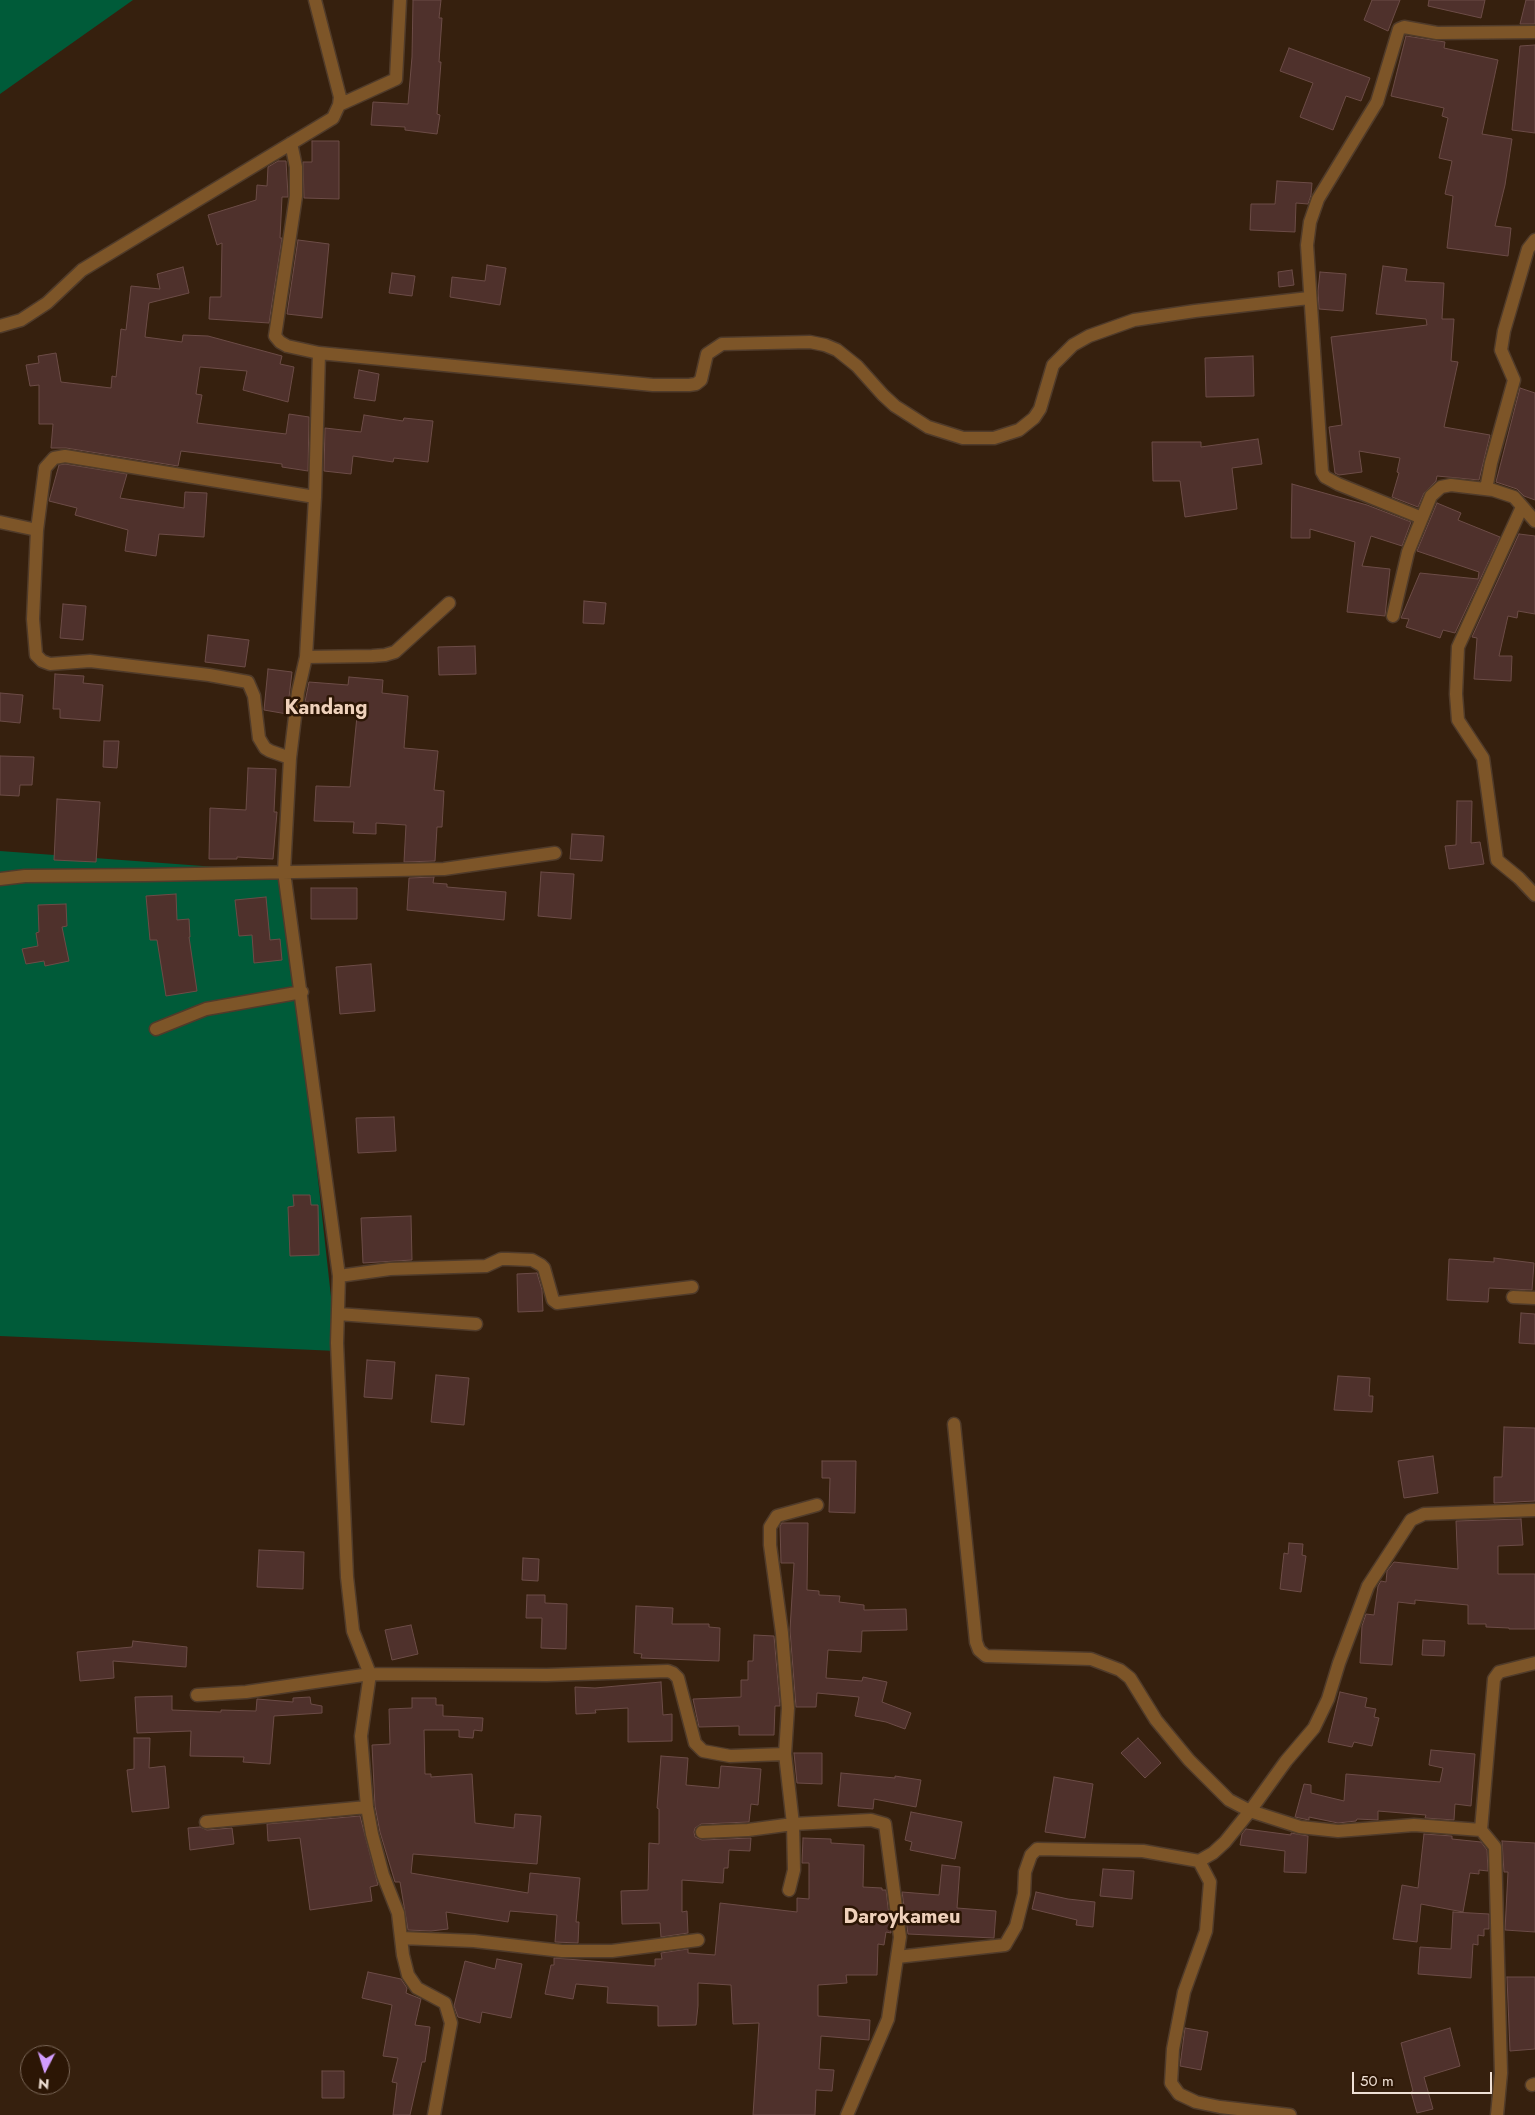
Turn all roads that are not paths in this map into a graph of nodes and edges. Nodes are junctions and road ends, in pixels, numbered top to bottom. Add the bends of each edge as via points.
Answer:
1 (314, 0) edge
2 (400, 0) edge
3 (1535, 32) edge
4 (339, 106) junction
5 (291, 143) junction
6 (1535, 240) edge
7 (1309, 298) junction
8 (0, 326) edge
9 (319, 353) junction
10 (1486, 489) junction
11 (315, 497) junction
12 (1522, 507) junction
13 (1422, 518) junction
14 (1535, 521) edge
15 (0, 522) edge
16 (37, 530) junction
17 (449, 603) dead end
18 (1393, 616) dead end
19 (306, 657) junction
20 (290, 758) junction
21 (555, 853) dead end
22 (284, 872) junction
23 (0, 879) edge
24 (1535, 895) edge
25 (302, 992) junction
26 (156, 1029) dead end
27 (339, 1276) junction
28 (692, 1287) dead end
29 (1513, 1297) dead end
30 (1535, 1298) edge
31 (338, 1314) junction
32 (476, 1324) dead end
33 (954, 1424) dead end
34 (817, 1505) dead end
35 (1535, 1510) edge
36 (1535, 1663) edge
37 (370, 1674) junction
38 (197, 1696) dead end
39 (785, 1754) junction
40 (367, 1807) junction
41 (1250, 1811) junction
42 (206, 1822) dead end
43 (793, 1824) junction
44 (1481, 1830) junction
45 (702, 1832) dead end
46 (1199, 1861) junction
47 (789, 1890) dead end
48 (402, 1938) junction
49 (698, 1940) dead end
50 (897, 1957) junction
51 (434, 2115) edge
52 (846, 2115) edge
53 (1290, 2115) edge
54 (1497, 2115) edge

1 - 4 street via 340,97
2 - 4 street via 396,79
3 - 7 street via 1437,33 1404,27 1399,29 1377,102 1318,199 1310,222 1307,245
4 - 5 street via 334,118
5 - 8 street via 82,270 47,303 21,320
5 - 9 street via 296,167 296,196 275,336 287,346
6 - 10 street via 1528,249 1504,331 1501,350 1514,380
7 - 9 street via 1134,320 1090,336 1073,345 1053,365 1040,409 1034,418 1019,430 994,438 963,438 928,427 895,406 838,350 810,342 722,344 707,354 701,380 690,385 653,385
7 - 13 street via 1322,472 1338,484
9 - 11 street
10 - 12 street via 1514,497
10 - 13 street via 1441,487 1431,496
11 - 16 street via 65,456 54,458 45,468
11 - 19 street
12 - 14 street
12 - 24 street via 1458,647 1456,694 1458,720 1483,758 1497,860
13 - 18 street via 1408,552
15 - 16 street
16 - 20 street via 33,619 36,655 42,661 50,664 90,661 248,682 254,696 259,738 265,748
17 - 19 street via 395,652 372,656
19 - 20 street
20 - 22 street
21 - 22 street via 444,869
22 - 23 street
22 - 25 street
25 - 26 street via 206,1009
25 - 27 street
27 - 28 street via 390,1269 486,1266 508,1259 532,1260 541,1265 553,1300 557,1302
27 - 31 street
29 - 30 street
31 - 32 street
31 - 37 street via 347,1577 353,1631
33 - 41 street via 976,1642 980,1650 986,1656 1091,1659 1120,1670 1130,1678 1156,1720 1189,1760 1229,1800
34 - 39 street via 777,1516 770,1527 788,1708
35 - 41 street via 1424,1514 1412,1520 1368,1586 1328,1699 1314,1728
36 - 44 street via 1499,1672 1494,1679
37 - 38 street
37 - 39 street via 547,1675 668,1671 678,1678 695,1743 703,1752 730,1756
37 - 40 street via 361,1736
39 - 43 street
40 - 42 street
40 - 48 street via 383,1875 398,1913
41 - 44 street via 1300,1827 1338,1831 1414,1825
41 - 46 street via 1225,1842
43 - 45 street
43 - 47 street via 794,1870
43 - 50 street via 871,1820 885,1824 900,1937
44 - 54 street via 1496,1847 1501,2072
46 - 50 street via 1143,1851 1037,1850 1031,1855 1025,1872 1024,1894 1016,1926 1005,1945
46 - 53 street via 1210,1882 1206,1931 1184,1992 1173,2049 1171,2083 1179,2094 1196,2102
48 - 49 street via 562,1951 612,1951
48 - 51 street via 408,1975 417,1988 445,2003 451,2023
50 - 52 street via 888,2019

